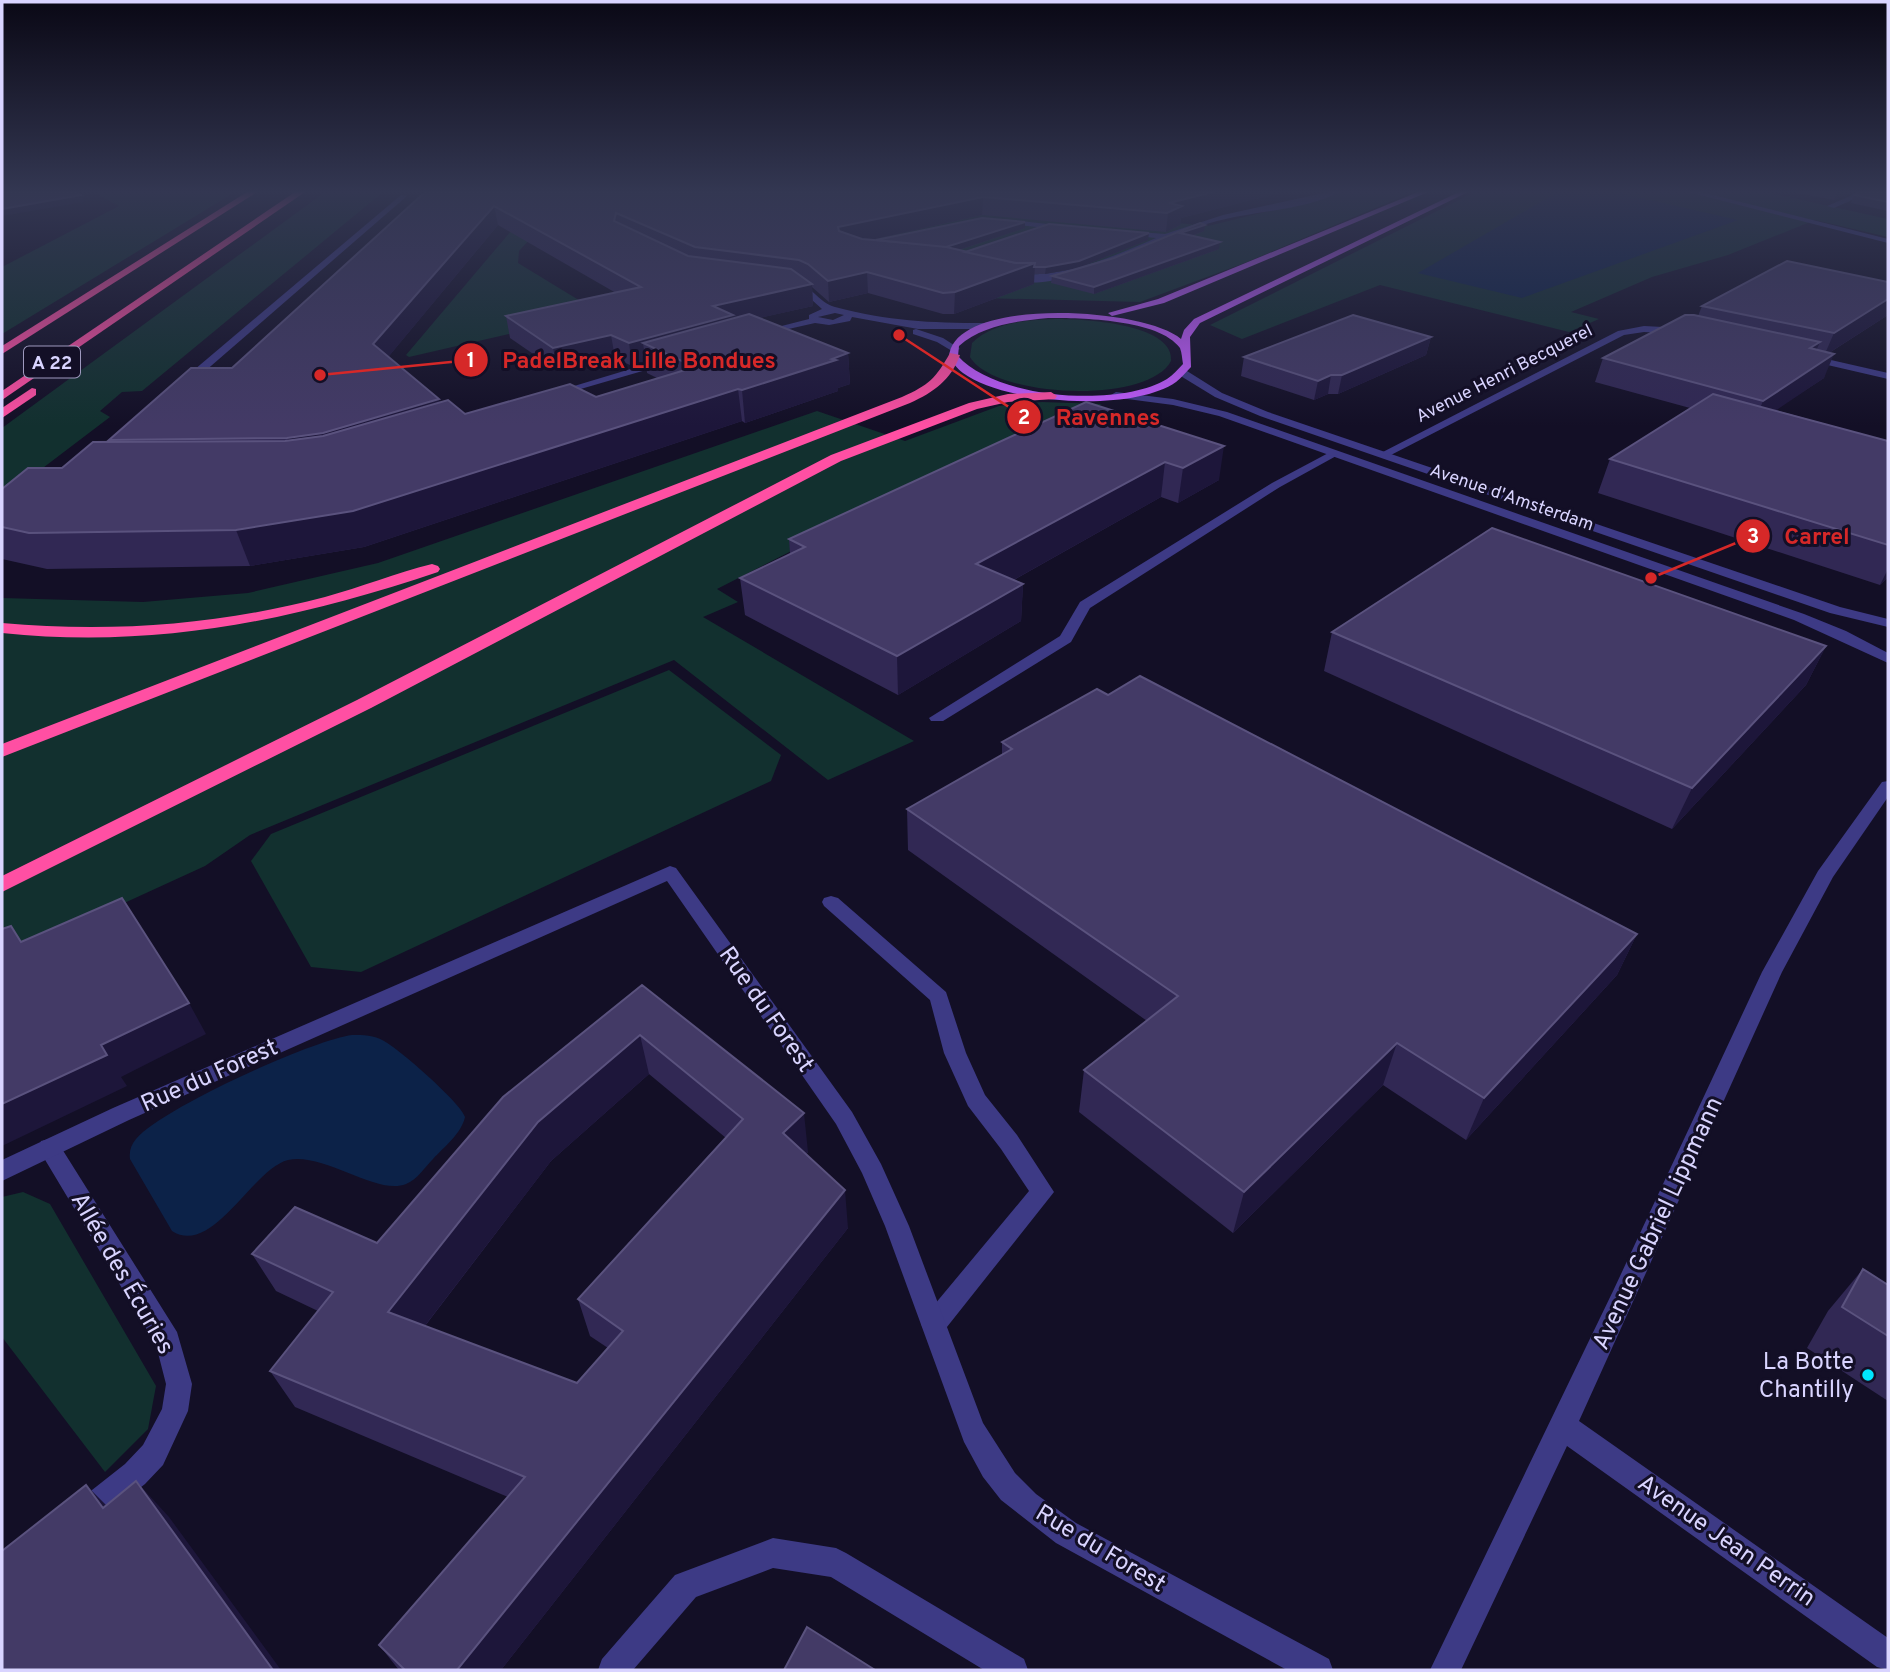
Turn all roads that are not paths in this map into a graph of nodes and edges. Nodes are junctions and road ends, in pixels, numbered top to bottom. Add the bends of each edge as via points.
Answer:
1 (130, 270) edge
2 (187, 270) edge
3 (317, 270) edge
4 (1078, 270) edge
5 (1236, 270) edge
6 (1303, 270) edge
7 (1003, 275) edge
8 (783, 282) edge
9 (829, 310) junction
10 (849, 314) junction
11 (1069, 314) junction
12 (814, 320) junction
13 (840, 321) junction
14 (985, 326) junction
15 (103, 328) junction
16 (1698, 334) edge
17 (750, 338) edge
18 (1186, 350) junction
19 (2, 351) edge
20 (954, 352) junction
21 (1797, 356) edge
22 (674, 359) edge
23 (1183, 373) junction
24 (1888, 376) edge
25 (173, 394) edge
26 (550, 395) edge
27 (1116, 395) junction
28 (2, 396) edge
29 (1051, 396) junction
30 (2, 415) edge
31 (833, 428) junction
32 (1334, 453) junction
33 (1383, 455) junction
34 (1888, 623) edge
35 (2, 628) edge
36 (1887, 639) edge
37 (1888, 660) edge
38 (937, 718) dead end
39 (2, 751) edge
40 (1888, 786) edge
41 (2, 886) edge
42 (831, 902) dead end
43 (49, 1148) junction
44 (2, 1171) edge
45 (934, 1324) junction
46 (1564, 1427) junction
47 (63, 1530) edge
48 (1888, 1656) edge
49 (613, 1670) edge
50 (1013, 1670) edge
51 (1318, 1670) edge
52 (1445, 1670) edge

1 - 19 highway, A 22
2 - 15 highway, A 22
3 - 25 street
4 - 7 street via 1053,279
5 - 11 main road via 1153,304 1110,313
6 - 18 main road via 1197,321 1187,331
8 - 9 street via 805,289
9 - 10 street
9 - 12 street via 814,313
10 - 13 street
10 - 14 street via 927,327
11 - 14 main road
11 - 18 main road via 1143,325 1174,338
12 - 13 street
12 - 17 street
13 - 20 street via 920,333 940,340
14 - 20 main road via 964,336
15 - 28 highway, A 22
15 - 30 highway via 79,357
16 - 33 street, Avenue Henri Becquerel via 1644,329 1614,336
18 - 23 main road via 1189,361
20 - 29 main road via 961,367 986,382
20 - 31 highway via 948,372 934,386
21 - 24 street
22 - 26 street
23 - 27 main road via 1157,387
23 - 33 street, Avenue d'Amsterdam via 1238,403
27 - 29 main road
27 - 32 street, Avenue d'Amsterdam via 1203,408
29 - 41 highway via 1007,398 973,406 836,458
31 - 35 highway via 315,606 228,623 150,631
31 - 39 highway
32 - 37 street, Avenue d'Amsterdam via 1799,617
32 - 38 street via 1085,605 1066,639
33 - 34 street, Avenue d'Amsterdam via 1835,610
36 - 37 street
40 - 46 street, Avenue Gabriel Lippmann via 1842,849 1785,946
42 - 45 street via 939,997 955,1053 976,1100 1042,1192
43 - 44 street, Rue du Forest
43 - 45 street, Rue du Forest via 670,872 867,1157
43 - 47 street, Allée des Écuries via 168,1341 178,1384 175,1410 153,1455
45 - 51 street, Rue du Forest via 986,1453 1005,1483 1028,1504 1066,1533
46 - 48 street, Avenue Jean Perrin
46 - 52 street, Avenue Gabriel Lippmann
49 - 50 street via 686,1586 772,1553 836,1563

